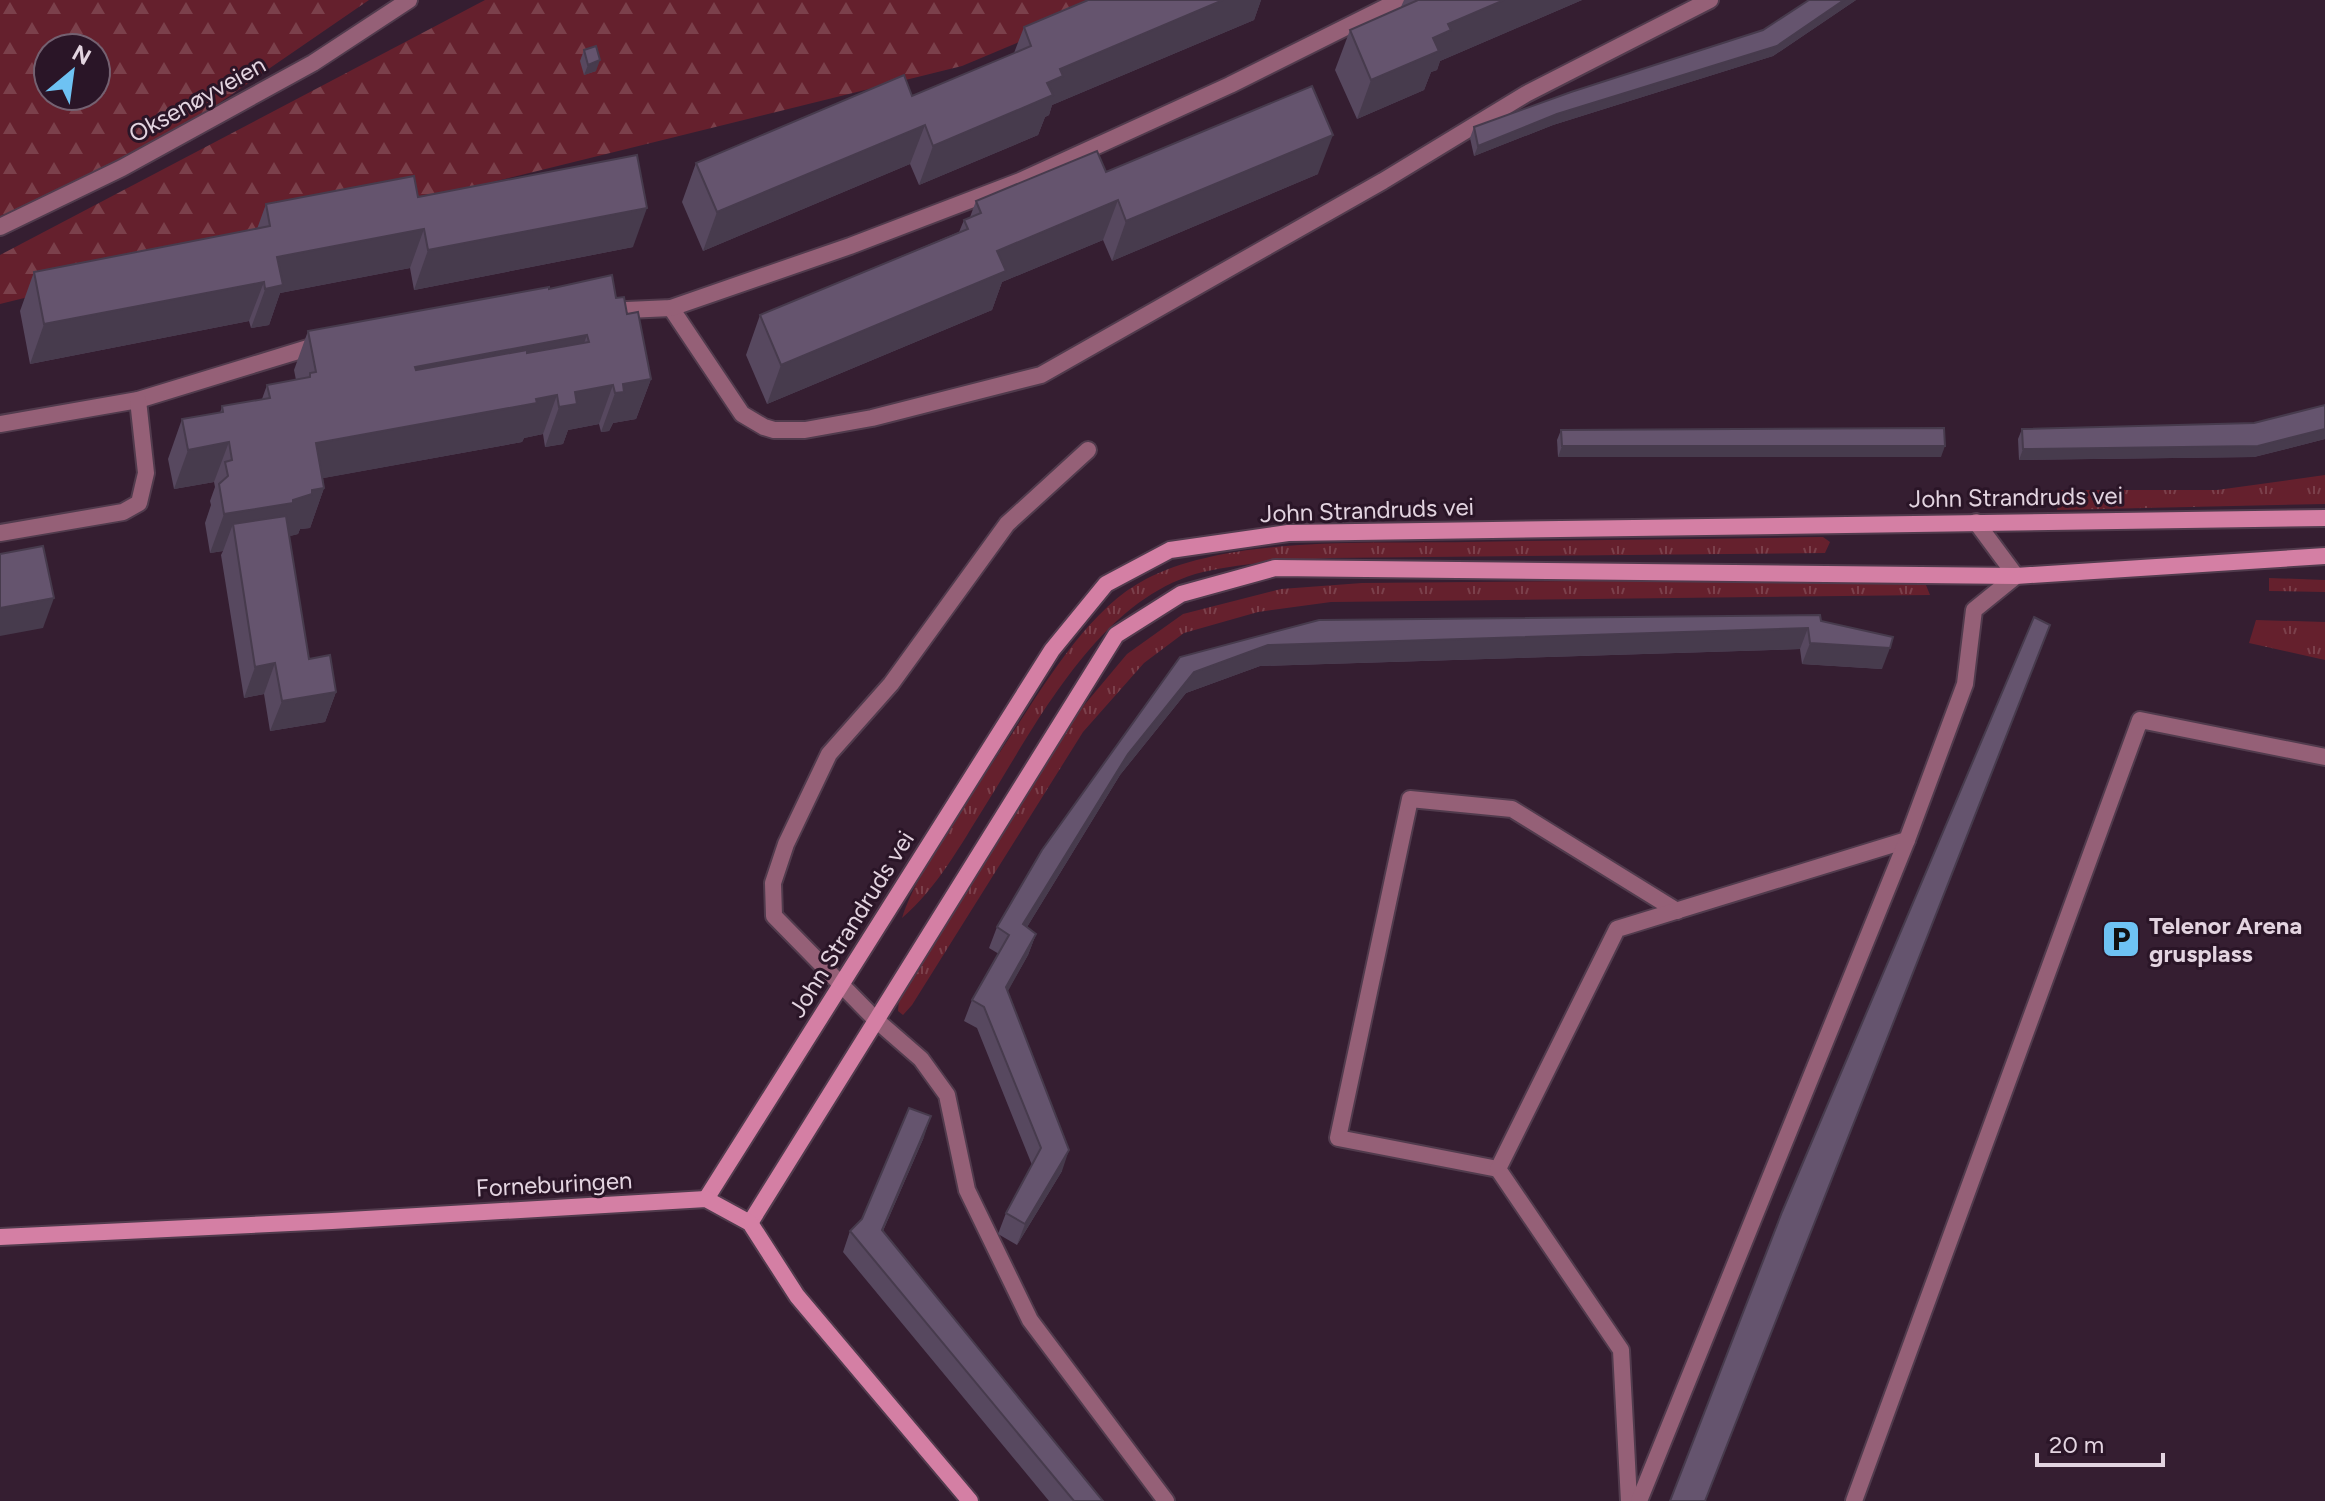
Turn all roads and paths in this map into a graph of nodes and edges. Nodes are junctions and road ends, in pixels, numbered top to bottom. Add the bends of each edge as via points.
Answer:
1 (409, 0) edge
2 (1400, 0) edge
3 (1710, 0) edge
4 (0, 227) edge
5 (671, 308) junction
6 (592, 311) edge
7 (344, 339) edge
8 (138, 400) junction
9 (0, 424) edge
10 (1088, 450) dead end
11 (2325, 518) edge
12 (1976, 522) junction
13 (0, 533) edge
14 (2325, 556) edge
15 (2016, 576) junction
16 (2325, 757) edge
17 (1907, 840) junction
18 (1677, 911) junction
19 (841, 984) junction
20 (875, 1019) junction
21 (1498, 1169) junction
22 (706, 1199) junction
23 (750, 1223) junction
24 (0, 1237) edge
25 (970, 1501) edge
26 (1166, 1501) edge
27 (1629, 1501) edge
28 (1639, 1501) edge
29 (1854, 1501) edge

1 - 4 street, Oksenøyveien via 299,71 122,168
2 - 5 street via 1020,181
3 - 5 street via 1526,94 1041,375 872,418 774,430 742,414
5 - 6 street
7 - 8 street
8 - 9 street
8 - 13 street via 146,473 139,503 123,512
10 - 19 street via 1007,524 891,684 829,754 786,844 773,883 774,916
11 - 12 street, John Strandruds vei
12 - 15 street
12 - 19 street, John Strandruds vei via 1288,533 1170,550 1106,584 1052,650
14 - 15 street
15 - 17 street via 1974,610 1965,684
15 - 20 street via 1275,568 1181,594 1116,635
16 - 29 street via 2140,720
17 - 18 street
17 - 28 street
18 - 21 street via 1617,929
18 - 21 street via 1512,809 1410,799 1338,1138
19 - 20 street
19 - 22 street, John Strandruds vei
20 - 23 street
20 - 26 street via 921,1059 947,1095 967,1190 1030,1320
21 - 27 street via 1621,1350
22 - 23 street
22 - 24 street, Forneburingen
23 - 25 street via 797,1296

